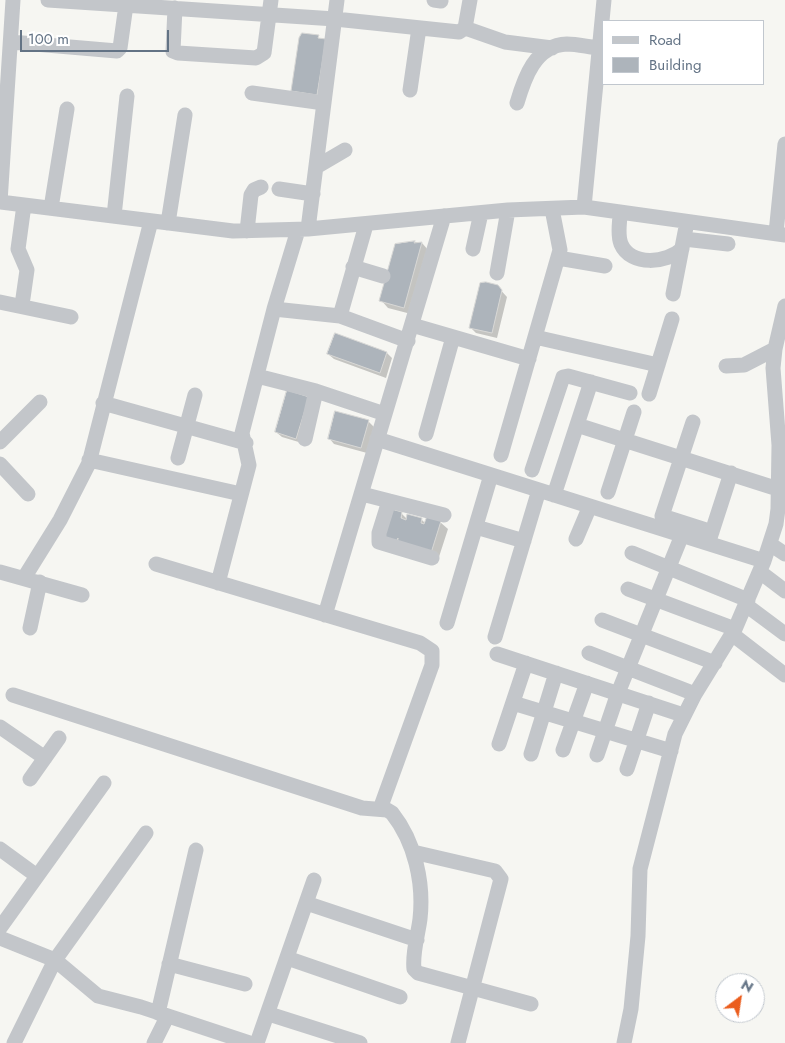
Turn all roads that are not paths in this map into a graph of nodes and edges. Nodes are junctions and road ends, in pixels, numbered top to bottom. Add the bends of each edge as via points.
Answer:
1 (13, 0) edge
2 (48, 0) edge
3 (337, 0) edge
4 (470, 0) edge
5 (604, 0) edge
6 (147, 3) edge
7 (126, 5) junction
8 (213, 5) edge
9 (271, 7) edge
10 (175, 8) junction
11 (335, 19) junction
12 (419, 28) junction
13 (465, 28) junction
14 (11, 42) junction
15 (552, 48) junction
16 (598, 48) junction
17 (410, 90) dead end
18 (252, 93) dead end
19 (127, 96) dead end
20 (324, 103) junction
21 (517, 103) dead end
22 (67, 109) dead end
23 (185, 115) dead end
24 (785, 144) edge
25 (345, 150) dead end
26 (316, 167) junction
27 (261, 187) dead end
28 (279, 189) dead end
29 (313, 194) junction
30 (0, 202) edge
31 (24, 205) junction
32 (584, 207) junction
33 (51, 208) junction
34 (552, 209) junction
35 (508, 210) junction
36 (481, 212) junction
37 (620, 213) junction
38 (114, 216) junction
39 (444, 216) junction
40 (151, 221) junction
41 (687, 222) junction
42 (168, 223) junction
43 (366, 225) junction
44 (303, 230) junction
45 (247, 231) junction
46 (780, 234) edge
47 (683, 244) junction
48 (728, 244) dead end
49 (473, 250) dead end
50 (558, 258) junction
51 (605, 266) dead end
52 (353, 267) junction
53 (496, 273) dead end
54 (383, 276) dead end
55 (673, 294) dead end
56 (0, 302) edge
57 (22, 305) junction
58 (785, 306) edge
59 (274, 309) junction
60 (340, 316) junction
61 (71, 317) dead end
62 (672, 319) dead end
63 (412, 325) junction
64 (453, 337) junction
65 (535, 337) junction
66 (408, 341) junction
67 (775, 349) junction
68 (529, 359) junction
69 (658, 366) junction
70 (726, 366) dead end
71 (257, 376) junction
72 (591, 382) junction
73 (316, 391) junction
74 (630, 393) dead end
75 (195, 394) dead end
76 (649, 394) dead end
77 (40, 402) dead end
78 (103, 404) junction
79 (634, 412) dead end
80 (385, 414) junction
81 (693, 422) dead end
82 (577, 425) junction
83 (186, 427) junction
84 (426, 434) dead end
85 (305, 439) dead end
86 (377, 439) junction
87 (624, 440) junction
88 (0, 442) edge
89 (246, 444) junction
90 (782, 445) edge
91 (501, 455) dead end
92 (680, 457) junction
93 (178, 458) dead end
94 (89, 460) junction
95 (0, 464) edge
96 (532, 470) dead end
97 (731, 473) junction
98 (782, 474) edge
99 (491, 475) junction
100 (778, 489) junction
101 (539, 490) junction
102 (608, 492) dead end
103 (28, 494) dead end
104 (241, 494) junction
105 (362, 494) junction
106 (554, 495) junction
107 (389, 501) junction
108 (590, 506) junction
109 (782, 511) edge
110 (444, 515) dead end
111 (476, 526) junction
112 (682, 535) junction
113 (710, 538) junction
114 (576, 539) dead end
115 (524, 541) junction
116 (770, 544) junction
117 (632, 553) dead end
118 (785, 554) edge
119 (432, 558) dead end
120 (156, 564) dead end
121 (762, 566) junction
122 (670, 567) junction
123 (0, 572) edge
124 (24, 578) junction
125 (40, 582) junction
126 (218, 582) junction
127 (628, 589) dead end
128 (785, 591) edge
129 (82, 595) dead end
130 (658, 600) junction
131 (747, 603) junction
132 (325, 614) junction
133 (602, 620) dead end
134 (447, 623) dead end
135 (30, 628) dead end
136 (733, 631) junction
137 (785, 634) edge
138 (643, 635) junction
139 (494, 637) dead end
140 (589, 653) dead end
141 (497, 654) dead end
142 (526, 663) junction
143 (715, 663) junction
144 (628, 668) junction
145 (556, 673) junction
146 (785, 675) edge
147 (587, 683) junction
148 (618, 693) junction
149 (695, 694) junction
150 (13, 695) dead end
151 (513, 703) junction
152 (649, 704) junction
153 (544, 712) junction
154 (683, 715) junction
155 (573, 721) junction
156 (0, 727) edge
157 (605, 731) junction
158 (59, 738) dead end
159 (636, 741) junction
160 (499, 744) dead end
161 (563, 750) dead end
162 (671, 751) junction
163 (531, 754) dead end
164 (596, 755) dead end
165 (45, 758) junction
166 (627, 769) dead end
167 (30, 779) dead end
168 (104, 783) dead end
169 (380, 809) junction
170 (146, 833) dead end
171 (0, 849) edge
172 (196, 850) dead end
173 (413, 852) junction
174 (38, 876) junction
175 (314, 880) dead end
176 (306, 903) junction
177 (0, 928) edge
178 (0, 938) edge
179 (417, 940) junction
180 (287, 958) junction
181 (54, 960) junction
182 (169, 964) junction
183 (245, 984) dead end
184 (473, 988) junction
185 (400, 997) dead end
186 (531, 1004) dead end
187 (269, 1014) junction
188 (163, 1015) junction
189 (217, 1039) edge
190 (14, 1043) edge
191 (154, 1043) edge
192 (250, 1043) edge
193 (257, 1043) edge
194 (360, 1043) edge
195 (458, 1043) edge
196 (624, 1043) edge

1 - 14 street
2 - 7 street
3 - 11 street
4 - 13 street
5 - 16 street
6 - 7 street
6 - 10 street
7 - 14 street via 117,51
8 - 9 street
8 - 10 street
9 - 10 street via 264,53 256,58 173,51
9 - 11 street
11 - 12 street
11 - 20 street
12 - 13 street via 459,32
12 - 17 street
13 - 15 street via 505,42
14 - 30 street
15 - 16 street via 567,44
15 - 21 street via 530,68
16 - 32 street
18 - 20 street
19 - 38 street
20 - 26 street
22 - 33 street
23 - 42 street
24 - 46 street
25 - 26 street
26 - 29 street
27 - 45 street via 251,195
28 - 29 street
29 - 44 street
30 - 31 street
31 - 33 street
31 - 57 street via 18,249 27,270
32 - 34 street
32 - 37 street
33 - 38 street
34 - 35 street
34 - 50 street via 560,243
35 - 36 street
35 - 53 street
36 - 39 street
36 - 49 street
37 - 41 street
37 - 47 street via 621,242 624,250 632,255 653,261 666,260
38 - 40 street
39 - 43 street
39 - 63 street
40 - 42 street
40 - 78 street
41 - 46 street
41 - 47 street
42 - 45 street
43 - 44 street
43 - 52 street
44 - 45 street
44 - 59 street
47 - 48 street
47 - 55 street
50 - 51 street
50 - 65 street
52 - 54 street
52 - 60 street
56 - 57 street
57 - 61 street
58 - 67 street
59 - 60 street
59 - 71 street
60 - 66 street
62 - 69 street
63 - 64 street
63 - 66 street
64 - 68 street
64 - 84 street
65 - 68 street
65 - 69 street
66 - 80 street
67 - 70 street via 744,365
67 - 90 street via 773,368
68 - 91 street
69 - 76 street
71 - 73 street
71 - 89 street via 242,433
72 - 74 street
72 - 82 street
72 - 96 street via 563,377
73 - 80 street
73 - 85 street
75 - 83 street
77 - 88 street
78 - 83 street
78 - 94 street
79 - 87 street
80 - 86 street
81 - 92 street
82 - 87 street
82 - 106 street
83 - 89 street
83 - 93 street
86 - 99 street
86 - 105 street
87 - 92 street
87 - 102 street
89 - 104 street via 249,465
90 - 98 street
92 - 97 street
92 - 113 street via 662,516
94 - 104 street
94 - 124 street via 60,520
95 - 103 street
97 - 100 street
97 - 113 street
98 - 100 street
99 - 101 street
99 - 111 street
100 - 109 street
101 - 106 street
101 - 115 street
104 - 126 street
105 - 107 street
105 - 132 street
106 - 108 street
107 - 110 street
107 - 119 street via 377,539 379,542
108 - 112 street
108 - 114 street
109 - 116 street
111 - 115 street
111 - 134 street
112 - 113 street
112 - 122 street
113 - 121 street
115 - 139 street
116 - 118 street
116 - 121 street
117 - 122 street
120 - 126 street
121 - 128 street
121 - 131 street
122 - 130 street
122 - 131 street
123 - 124 street
124 - 125 street
125 - 129 street
125 - 135 street
126 - 132 street
127 - 130 street
130 - 136 street
130 - 138 street
131 - 136 street
131 - 137 street
132 - 169 street via 420,643 432,651 432,665
133 - 138 street
136 - 143 street
136 - 146 street
138 - 143 street
138 - 144 street
140 - 144 street
141 - 142 street
142 - 145 street
142 - 151 street
143 - 149 street
144 - 148 street
144 - 149 street
145 - 147 street
145 - 153 street
147 - 148 street
147 - 155 street
148 - 152 street
148 - 157 street
149 - 154 street
150 - 169 street via 362,808
151 - 153 street
151 - 160 street
152 - 154 street
152 - 159 street
153 - 155 street
153 - 163 street
154 - 162 street
155 - 157 street
155 - 161 street
156 - 165 street
157 - 159 street
157 - 164 street
158 - 165 street
159 - 162 street
159 - 166 street
162 - 196 street via 640,869 638,936 631,1009
165 - 167 street
168 - 174 street
169 - 173 street via 392,813 398,820
170 - 181 street
171 - 174 street
172 - 182 street
173 - 179 street via 420,891
173 - 184 street via 495,871 500,875 500,886
174 - 177 street
175 - 176 street
176 - 179 street
176 - 180 street
178 - 181 street
179 - 184 street via 414,965 418,973
180 - 185 street
180 - 187 street
181 - 188 street via 98,996
181 - 190 street
182 - 183 street
182 - 188 street
184 - 186 street
184 - 195 street
187 - 193 street
187 - 194 street
188 - 189 street
188 - 191 street
189 - 192 street

